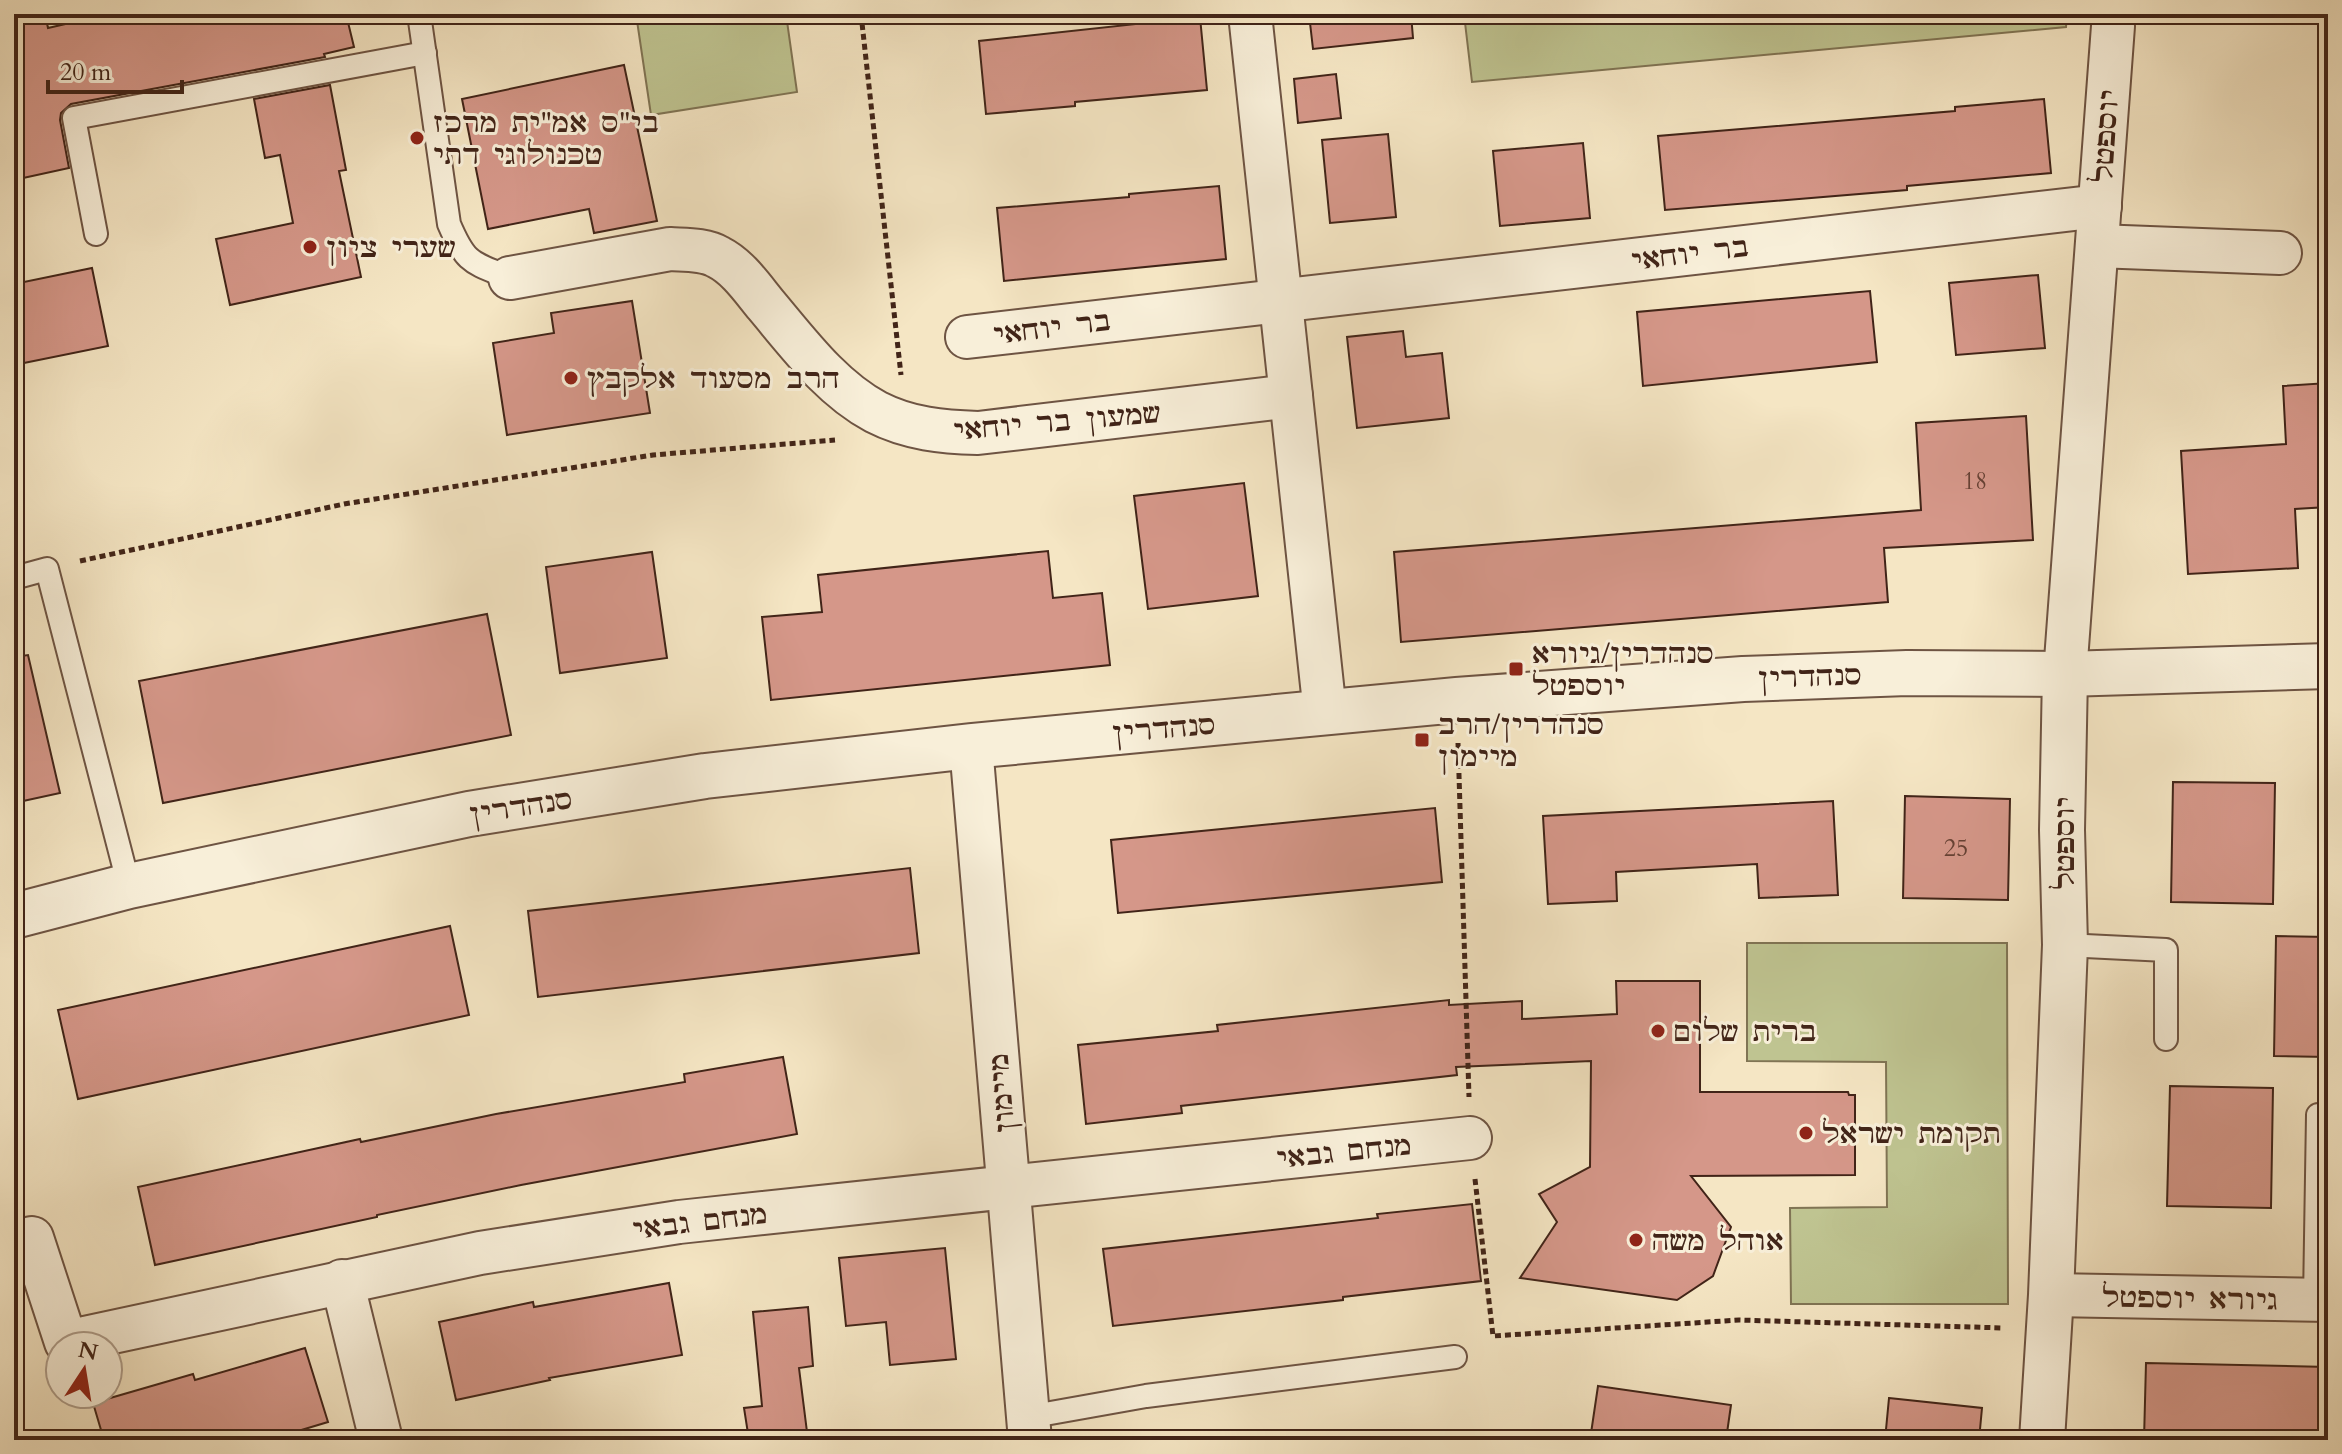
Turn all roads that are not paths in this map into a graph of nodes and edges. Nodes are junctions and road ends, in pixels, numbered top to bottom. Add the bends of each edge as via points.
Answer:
1 (419, 14) edge
2 (1250, 14) edge
3 (2113, 26) dead end
4 (425, 53) junction
5 (2098, 226) junction
6 (96, 234) dead end
7 (2280, 253) dead end
8 (510, 278) joint
9 (1281, 301) junction
10 (967, 337) dead end
11 (1291, 396) junction
12 (14, 578) edge
13 (2328, 666) edge
14 (2065, 674) junction
15 (1325, 713) junction
16 (971, 746) junction
17 (129, 886) junction
18 (14, 916) edge
19 (2065, 945) junction
20 (2166, 1039) dead end
21 (2318, 1115) dead end
22 (1470, 1138) road end
23 (1009, 1187) junction
24 (14, 1243) edge
25 (342, 1281) junction
26 (2321, 1300) edge
27 (2050, 1312) junction
28 (1455, 1357) dead end
29 (1029, 1429) edge
30 (381, 1440) edge
31 (2042, 1440) edge

1 - 4 lane
2 - 9 street
3 - 5 street, יוספטל
4 - 6 lane via 74,118
4 - 8 lane via 449,224 459,249 472,262
5 - 7 street
5 - 9 street, בר יוחאי
5 - 14 street, יוספטל
8 - 11 street, שמעון בר יוחאי via 670,249 717,256 740,274 815,364 875,411 937,431 978,433
9 - 10 street, בר יוחאי
9 - 11 street
11 - 15 street
12 - 17 lane via 47,569
13 - 14 street, סנהדרין
14 - 15 street, סנהדרין via 1743,679
14 - 19 street, יוספטל
15 - 16 street, סנהדרין
16 - 17 street, סנהדרין via 705,776 469,814
16 - 23 street, מיימון
17 - 18 street, סנהדרין
19 - 20 lane via 2166,950
19 - 27 street, יוספטל
21 - 26 lane
22 - 23 street, מנחם גבאי
23 - 25 street, מנחם גבאי via 679,1222
23 - 29 street, מיימון
24 - 25 street, מנחם גבאי via 32,1238 66,1342
25 - 30 street
26 - 27 street, גיורא יוספטל
27 - 31 street, יוספטל
28 - 29 lane via 1146,1396

